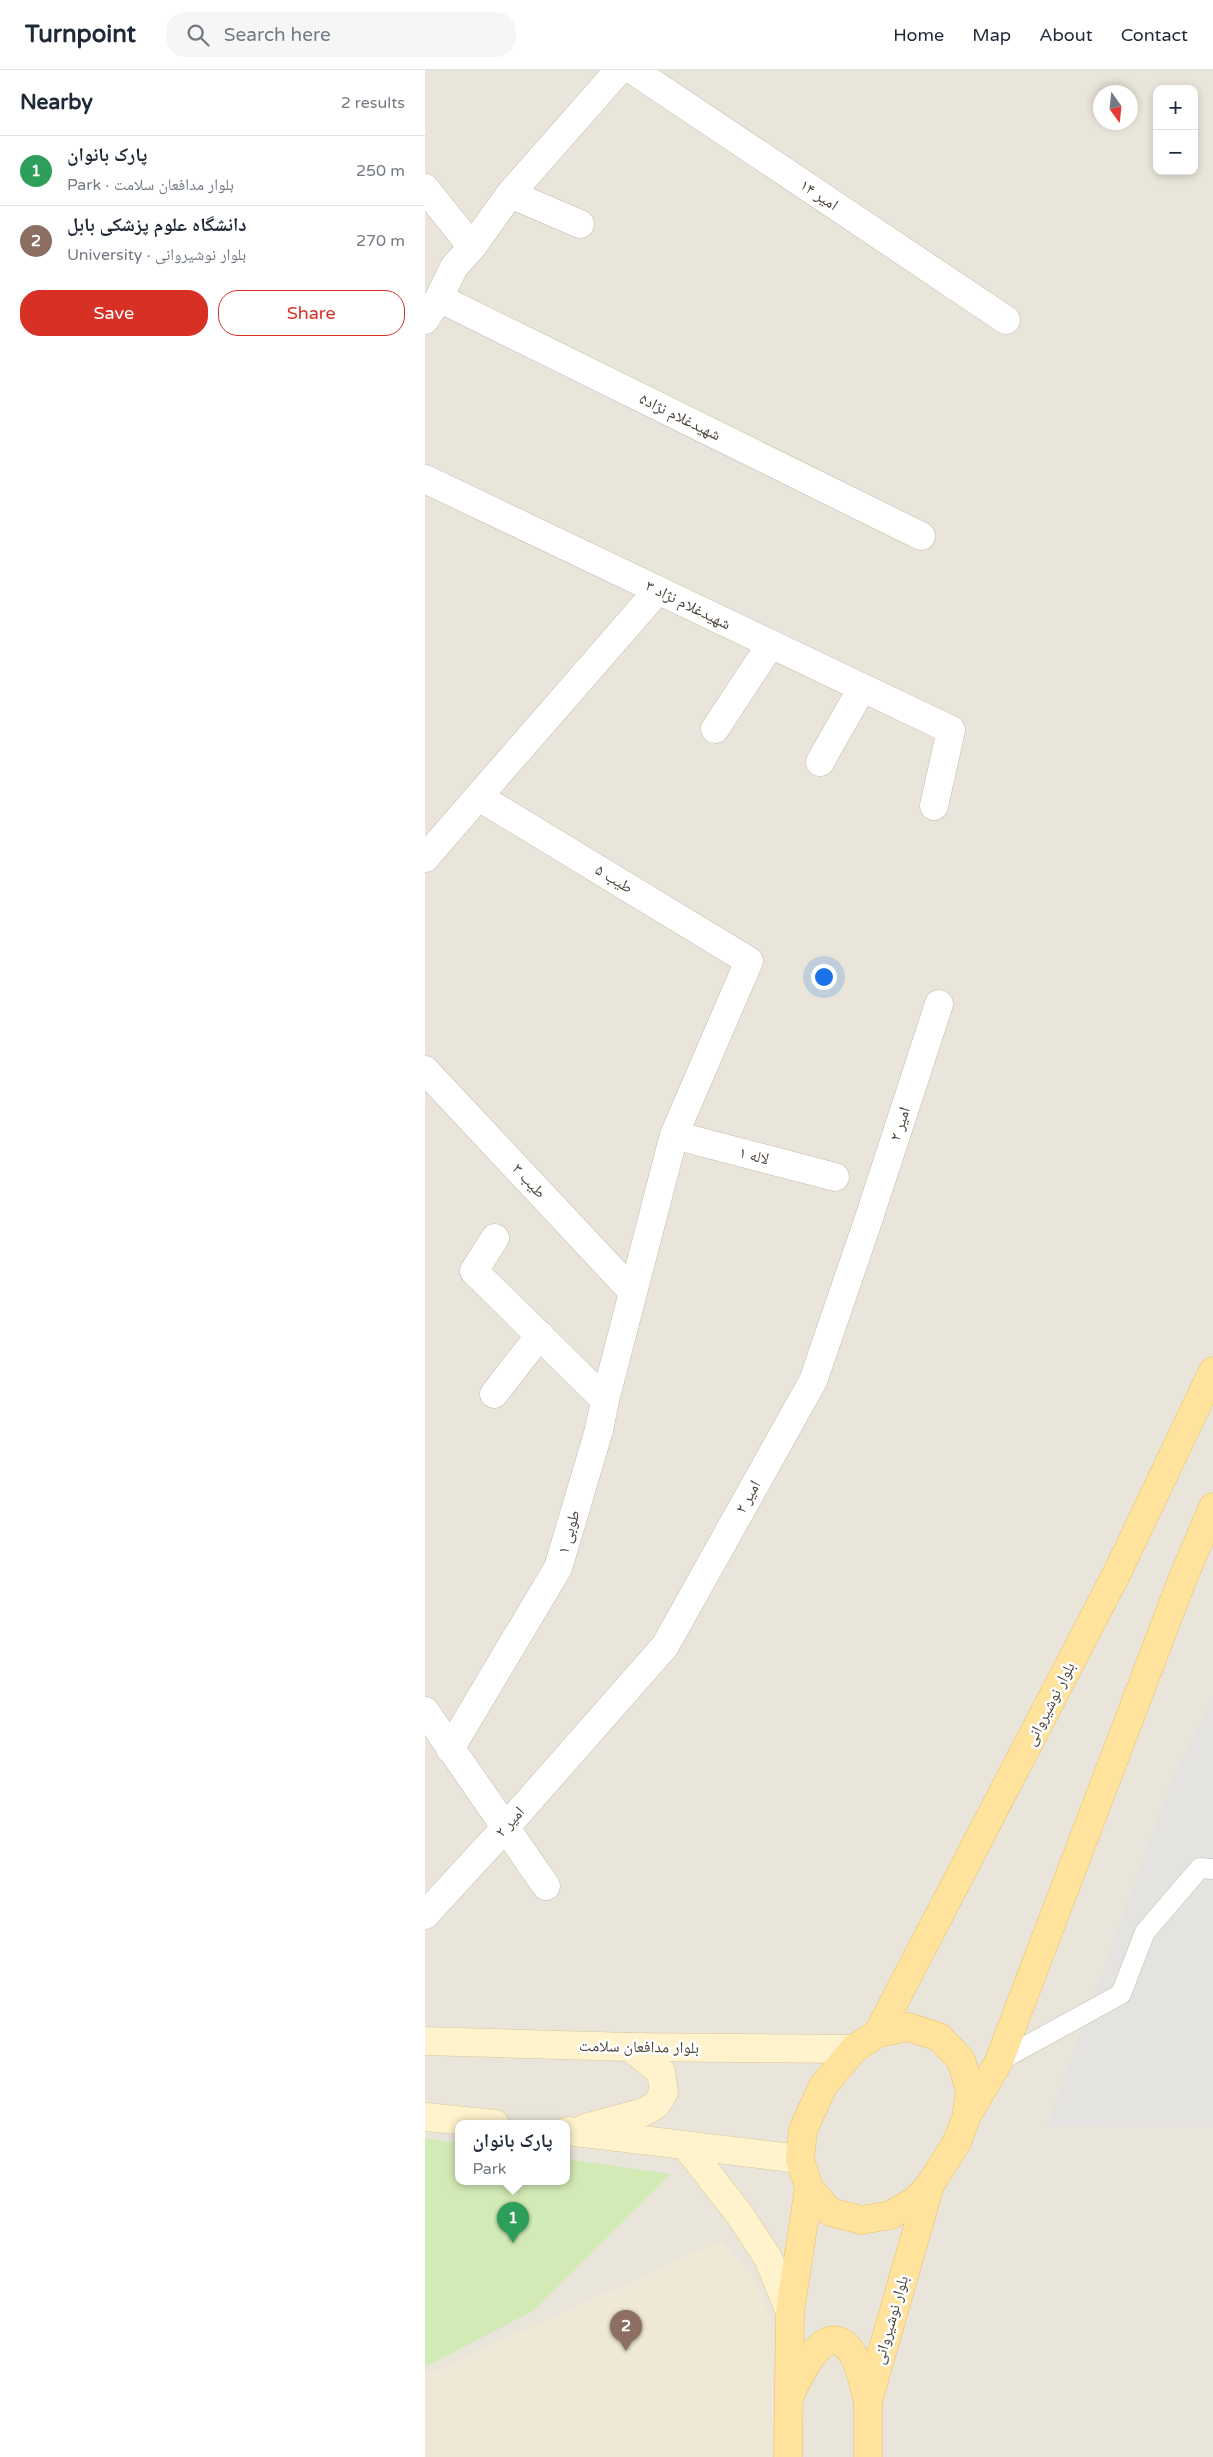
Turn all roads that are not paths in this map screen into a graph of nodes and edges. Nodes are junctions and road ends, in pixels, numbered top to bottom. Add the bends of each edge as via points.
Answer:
1 (619, 70) edge
2 (633, 70) edge
3 (425, 188) edge
4 (510, 194) junction
5 (580, 224) dead end
6 (472, 247) junction
7 (432, 309) edge
8 (1006, 320) dead end
9 (425, 479) edge
10 (921, 536) dead end
11 (658, 590) junction
12 (771, 644) junction
13 (862, 688) junction
14 (715, 729) dead end
15 (820, 762) dead end
16 (479, 797) junction
17 (934, 806) dead end
18 (425, 858) edge
19 (749, 961) joint
20 (939, 1004) dead end
21 (425, 1070) edge
22 (674, 1135) junction
23 (835, 1177) dead end
24 (495, 1238) dead end
25 (632, 1292) junction
26 (540, 1335) junction
27 (1213, 1372) edge
28 (494, 1394) dead end
29 (605, 1400) junction
30 (1213, 1507) edge
31 (425, 1711) edge
32 (450, 1749) junction
33 (505, 1828) junction
34 (1213, 1869) edge
35 (546, 1886) dead end
36 (425, 1915) edge
37 (878, 2033) junction
38 (425, 2041) edge
39 (630, 2047) junction
40 (854, 2049) junction
41 (999, 2061) junction
42 (425, 2117) edge
43 (966, 2118) junction
44 (455, 2120) edge
45 (570, 2131) edge
46 (570, 2132) edge
47 (686, 2146) junction
48 (800, 2158) junction
49 (930, 2185) junction
50 (809, 2188) junction
51 (790, 2312) junction
52 (789, 2397) junction
53 (868, 2401) junction
54 (788, 2457) edge
55 (868, 2457) edge

1 - 4 street
2 - 8 street, امیر ۱۴
3 - 6 street
4 - 5 street
4 - 6 street
6 - 7 street via 454,267
7 - 10 street, شهیدغلام نژاد۵
9 - 11 street, شهیدغلام نژاد ۳
11 - 12 street, شهیدغلام نژاد ۳
11 - 16 street
12 - 13 street, شهیدغلام نژاد ۳
12 - 14 street
13 - 15 street
13 - 17 street, شهیدغلام نژاد ۳ via 951,730
16 - 18 street
16 - 19 street, طیب ۵
19 - 22 street, طوبی ۱
20 - 33 street, امیر ۲ via 813,1381 665,1646
21 - 25 street, طیب ۳
22 - 23 street, لاله ۱
22 - 25 street, طوبی ۱
24 - 26 street via 474,1271
25 - 29 street, طوبی ۱
26 - 28 street
26 - 29 street
27 - 37 main road, بلوار نوشیروانی via 1118,1571
29 - 32 street, طوبی ۱ via 558,1568
30 - 41 main road
31 - 32 street
32 - 33 street
33 - 35 street
33 - 36 street, امیر ۲
34 - 41 lane via 1200,1868 1145,1932 1121,1994
37 - 40 main road
37 - 43 main road via 908,2028 939,2036 961,2060 970,2090
38 - 39 main road, بلوار مدافعان سلامت
39 - 40 main road, بلوار مدافعان سلامت
39 - 45 main road via 661,2072 664,2092 656,2105
40 - 48 main road via 823,2086 812,2106 803,2130
41 - 43 main road
42 - 44 main road
43 - 49 main road via 957,2142
46 - 47 main road
47 - 48 main road
47 - 51 main road via 740,2215 768,2258
48 - 50 main road
49 - 50 main road via 916,2200 891,2215 861,2220 830,2212
49 - 53 main road, بلوار نوشیروانی
50 - 51 main road
51 - 52 main road
52 - 53 main road via 807,2362 821,2344 833,2341 844,2345 854,2357
52 - 54 main road
53 - 55 main road, بلوار نوشیروانی

